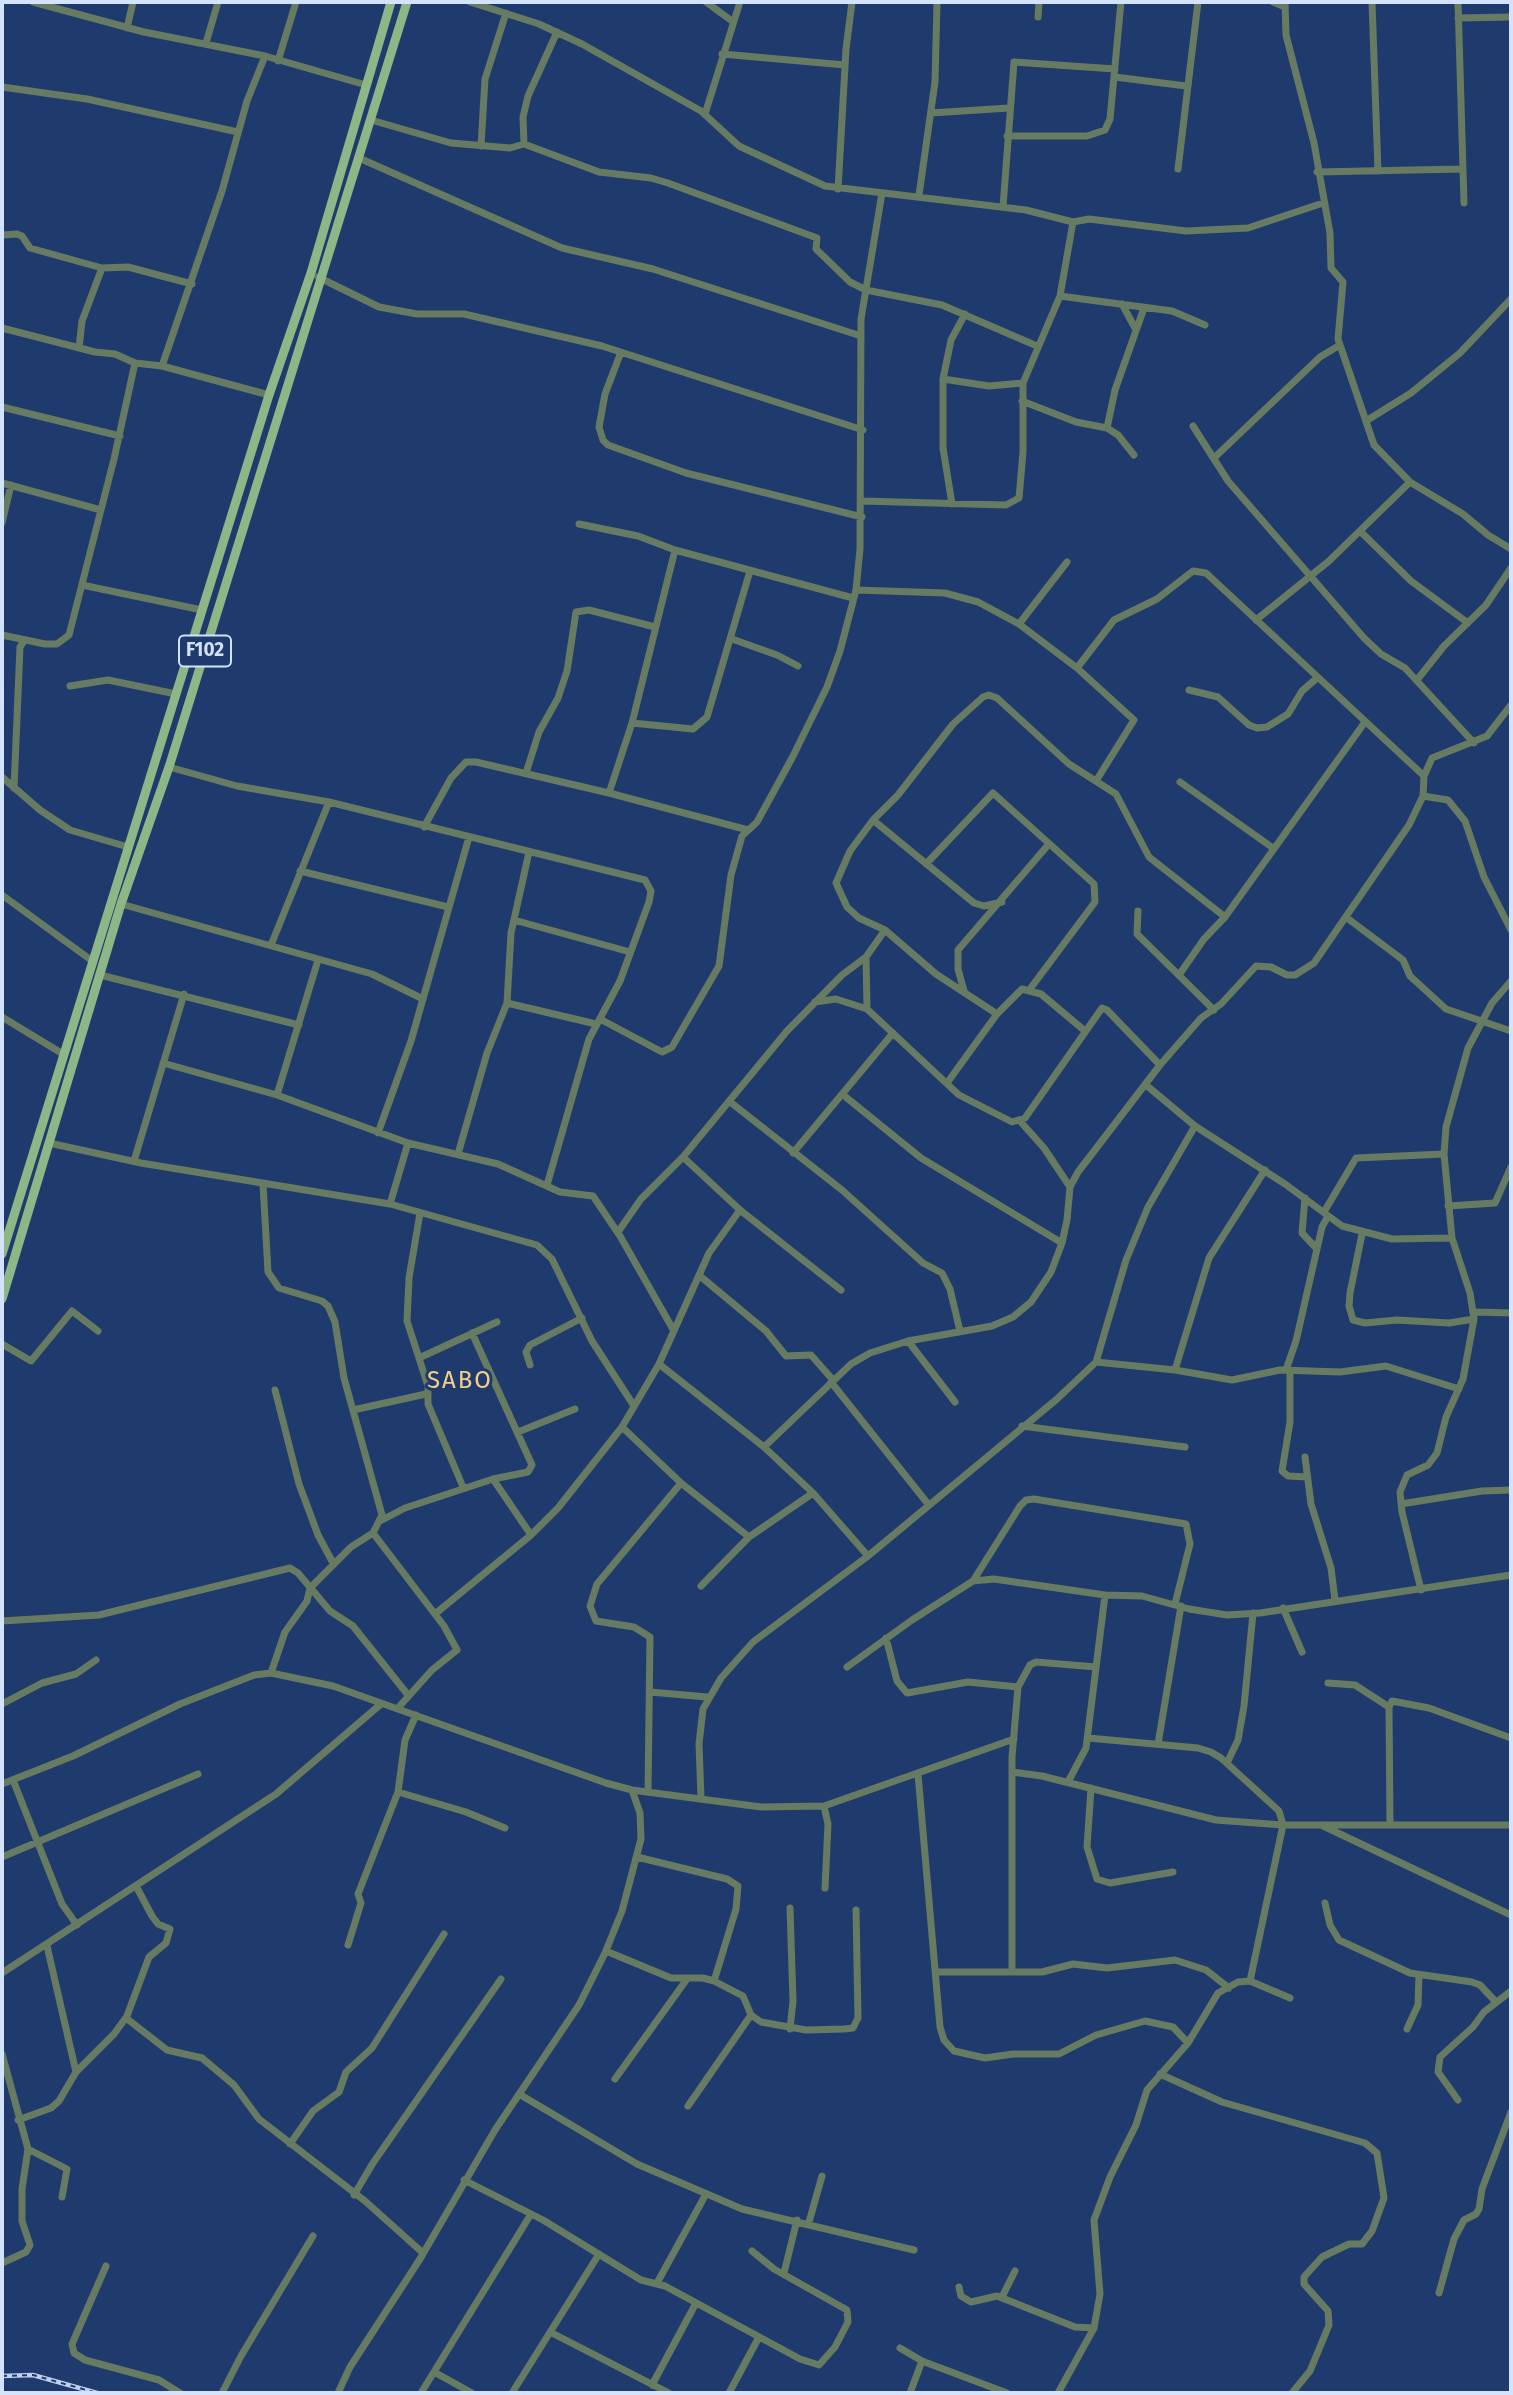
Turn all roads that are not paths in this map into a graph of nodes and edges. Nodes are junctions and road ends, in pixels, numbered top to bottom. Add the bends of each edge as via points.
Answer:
1 (33, 2) edge
2 (134, 2) edge
3 (218, 2) edge
4 (296, 2) edge
5 (391, 2) edge
6 (407, 2) edge
7 (470, 2) edge
8 (706, 2) edge
9 (740, 2) edge
10 (852, 2) edge
11 (937, 2) edge
12 (1039, 2) edge
13 (1121, 2) edge
14 (1198, 2) edge
15 (1273, 2) edge
16 (1372, 2) edge
17 (1458, 2) edge
18 (1285, 5) edge
19 (506, 13) junction
20 (1038, 17) dead end
21 (1511, 17) edge
22 (1458, 18) junction
23 (732, 21) junction
24 (127, 28) junction
25 (557, 32) junction
26 (206, 43) junction
27 (722, 54) junction
28 (265, 56) junction
29 (278, 61) junction
30 (845, 65) junction
31 (1115, 73) junction
32 (366, 85) junction
33 (1186, 86) junction
34 (2, 87) edge
35 (1009, 108) junction
36 (931, 113) junction
37 (705, 114) junction
38 (371, 120) junction
39 (238, 132) junction
40 (1007, 136) junction
41 (524, 144) junction
42 (481, 146) junction
43 (359, 158) junction
44 (1178, 169) dead end
45 (1461, 169) junction
46 (1378, 171) junction
47 (1318, 173) junction
48 (838, 189) junction
49 (882, 193) junction
50 (919, 195) junction
51 (1323, 203) junction
52 (1464, 203) dead end
53 (1003, 207) junction
54 (1073, 222) junction
55 (2, 235) edge
56 (102, 268) junction
57 (311, 273) junction
58 (322, 279) junction
59 (192, 284) junction
60 (866, 289) junction
61 (1060, 296) junction
62 (1511, 299) edge
63 (1122, 304) junction
64 (1144, 308) junction
65 (965, 314) junction
66 (1205, 325) dead end
67 (2, 328) edge
68 (1135, 328) junction
69 (861, 336) junction
70 (1340, 345) junction
71 (1037, 346) junction
72 (79, 348) junction
73 (621, 352) junction
74 (135, 363) junction
75 (162, 366) junction
76 (943, 380) junction
77 (1023, 383) junction
78 (269, 395) junction
79 (1022, 401) junction
80 (2, 407) edge
81 (1366, 421) junction
82 (1193, 426) dead end
83 (1107, 428) junction
84 (863, 430) junction
85 (120, 436) junction
86 (1134, 455) dead end
87 (1214, 458) junction
88 (1410, 482) junction
89 (2, 483) edge
90 (11, 485) junction
91 (862, 501) junction
92 (952, 504) junction
93 (101, 510) junction
94 (862, 517) junction
95 (2, 523) edge
96 (579, 524) dead end
97 (1361, 532) junction
98 (1511, 549) edge
99 (675, 550) junction
100 (1067, 562) dead end
101 (1511, 568) edge
102 (750, 571) junction
103 (1312, 575) junction
104 (82, 585) junction
105 (856, 590) junction
106 (853, 598) junction
107 (202, 610) junction
108 (1256, 620) junction
109 (1468, 623) junction
110 (1019, 624) junction
111 (655, 627) junction
112 (2, 635) edge
113 (732, 639) junction
114 (24, 641) junction
115 (798, 666) dead end
116 (1077, 668) junction
117 (1317, 678) junction
118 (1417, 680) junction
119 (69, 686) dead end
120 (1189, 690) dead end
121 (176, 694) junction
122 (1511, 705) edge
123 (1365, 722) junction
124 (632, 723) junction
125 (1474, 743) junction
126 (169, 767) junction
127 (526, 773) junction
128 (1424, 776) junction
129 (2, 777) edge
130 (1096, 781) junction
131 (1180, 782) dead end
132 (14, 788) junction
133 (609, 793) junction
134 (1423, 796) junction
135 (329, 802) junction
136 (873, 820) junction
137 (424, 827) junction
138 (749, 831) junction
139 (468, 837) junction
140 (1048, 845) junction
141 (128, 847) junction
142 (1273, 848) junction
143 (529, 852) junction
144 (926, 864) junction
145 (300, 871) junction
146 (3, 898) edge
147 (1002, 902) junction
148 (121, 904) junction
149 (448, 907) junction
150 (1138, 911) dead end
151 (1225, 917) junction
152 (1347, 918) junction
153 (514, 920) junction
154 (885, 930) junction
155 (1511, 930) edge
156 (271, 945) junction
157 (630, 952) junction
158 (866, 957) junction
159 (91, 960) junction
160 (318, 960) junction
161 (100, 975) junction
162 (1179, 975) junction
163 (1511, 981) edge
164 (1030, 989) junction
165 (964, 991) junction
166 (184, 994) junction
167 (423, 999) junction
168 (814, 1002) junction
169 (506, 1003) junction
170 (867, 1009) junction
171 (1214, 1010) junction
172 (997, 1014) junction
173 (2, 1017) edge
174 (598, 1022) junction
175 (1481, 1022) junction
176 (299, 1025) junction
177 (1085, 1031) junction
178 (1511, 1031) edge
179 (893, 1033) junction
180 (63, 1054) junction
181 (163, 1063) junction
182 (1160, 1065) junction
183 (947, 1083) junction
184 (1146, 1085) junction
185 (842, 1094) junction
186 (277, 1095) junction
187 (729, 1101) junction
188 (1020, 1121) junction
189 (1195, 1126) junction
190 (378, 1133) junction
191 (49, 1143) junction
192 (408, 1143) junction
193 (793, 1153) junction
194 (458, 1154) junction
195 (1444, 1154) junction
196 (683, 1157) junction
197 (134, 1161) junction
198 (1511, 1167) edge
199 (1265, 1170) junction
200 (264, 1184) junction
201 (547, 1185) junction
202 (1070, 1186) junction
203 (1305, 1198) junction
204 (390, 1205) junction
205 (1448, 1206) junction
206 (740, 1210) junction
207 (421, 1213) junction
208 (1326, 1214) junction
209 (618, 1232) junction
210 (1362, 1234) junction
211 (1452, 1238) junction
212 (1062, 1243) junction
213 (1317, 1249) junction
214 (2, 1254) edge
215 (700, 1276) junction
216 (841, 1290) dead end
217 (2, 1299) edge
218 (1511, 1313) edge
219 (1474, 1316) junction
220 (582, 1318) junction
221 (497, 1322) dead end
222 (98, 1331) dead end
223 (674, 1331) junction
224 (960, 1331) junction
225 (472, 1333) junction
226 (908, 1341) junction
227 (2, 1343) edge
228 (419, 1358) junction
229 (1096, 1362) junction
230 (659, 1364) junction
231 (530, 1365) dead end
232 (1175, 1370) junction
233 (1288, 1370) junction
234 (832, 1381) junction
235 (1459, 1389) junction
236 (275, 1390) dead end
237 (426, 1394) junction
238 (955, 1402) dead end
239 (634, 1406) junction
240 (575, 1409) dead end
241 (353, 1410) junction
242 (1022, 1426) junction
243 (622, 1427) junction
244 (518, 1432) junction
245 (764, 1447) junction
246 (1185, 1447) dead end
247 (1305, 1457) dead end
248 (1307, 1477) junction
249 (493, 1479) junction
250 (681, 1483) junction
251 (463, 1486) junction
252 (1511, 1490) edge
253 (813, 1493) junction
254 (928, 1504) junction
255 (1401, 1504) junction
256 (380, 1521) junction
257 (373, 1533) junction
258 (531, 1535) junction
259 (749, 1536) junction
260 (868, 1556) junction
261 (333, 1563) junction
262 (1511, 1575) edge
263 (973, 1581) junction
264 (701, 1586) dead end
265 (310, 1588) junction
266 (1421, 1590) junction
267 (1105, 1595) junction
268 (1335, 1600) junction
269 (1178, 1605) junction
270 (1283, 1608) junction
271 (1253, 1613) junction
272 (435, 1614) junction
273 (2, 1620) edge
274 (886, 1638) junction
275 (1302, 1652) dead end
276 (96, 1660) dead end
277 (847, 1667) dead end
278 (1096, 1667) junction
279 (271, 1673) junction
280 (1328, 1683) dead end
281 (1018, 1688) junction
282 (650, 1692) junction
283 (408, 1695) junction
284 (707, 1697) junction
285 (2, 1704) edge
286 (381, 1704) junction
287 (1389, 1707) junction
288 (398, 1708) junction
289 (416, 1715) junction
290 (1088, 1738) junction
291 (1511, 1738) edge
292 (1014, 1740) junction
293 (1158, 1744) junction
294 (1227, 1763) junction
295 (1012, 1772) junction
296 (198, 1774) dead end
297 (918, 1774) junction
298 (13, 1780) junction
299 (1068, 1782) junction
300 (2, 1784) edge
301 (1091, 1788) junction
302 (632, 1790) junction
303 (398, 1791) junction
304 (648, 1792) junction
305 (701, 1798) junction
306 (824, 1806) junction
307 (1390, 1824) junction
308 (1283, 1825) junction
309 (1320, 1825) junction
310 (1511, 1825) edge
311 (505, 1828) dead end
312 (38, 1843) junction
313 (2, 1857) edge
314 (637, 1857) junction
315 (1173, 1872) dead end
316 (136, 1886) junction
317 (825, 1888) dead end
318 (1325, 1903) dead end
319 (790, 1908) dead end
320 (856, 1910) dead end
321 (1511, 1915) edge
322 (77, 1925) junction
323 (444, 1934) dead end
324 (348, 1945) dead end
325 (47, 1946) junction
326 (606, 1951) junction
327 (936, 1972) junction
328 (1012, 1972) junction
329 (2, 1973) edge
330 (1419, 1975) junction
331 (501, 1979) dead end
332 (687, 1979) junction
333 (1250, 1980) junction
334 (715, 1981) junction
335 (1229, 1989) junction
336 (1511, 1991) edge
337 (1290, 1998) dead end
338 (1495, 2001) junction
339 (751, 2015) junction
340 (126, 2018) junction
341 (790, 2029) junction
342 (1407, 2029) dead end
343 (1188, 2043) junction
344 (2, 2054) edge
345 (76, 2072) junction
346 (1160, 2074) junction
347 (615, 2079) dead end
348 (519, 2094) junction
349 (1458, 2100) dead end
350 (688, 2106) dead end
351 (1511, 2112) edge
352 (18, 2120) junction
353 (290, 2144) junction
354 (27, 2150) junction
355 (822, 2176) dead end
356 (464, 2180) junction
357 (706, 2194) junction
358 (354, 2195) junction
359 (62, 2197) dead end
360 (531, 2214) junction
361 (797, 2220) junction
362 (809, 2222) junction
363 (313, 2236) dead end
364 (914, 2250) dead end
365 (752, 2251) dead end
366 (423, 2253) junction
367 (599, 2255) junction
368 (2, 2263) edge
369 (106, 2266) dead end
370 (1015, 2271) dead end
371 (784, 2273) junction
372 (657, 2283) junction
373 (959, 2287) dead end
374 (1439, 2293) dead end
375 (1002, 2297) junction
376 (696, 2302) junction
377 (1094, 2329) junction
378 (550, 2332) junction
379 (759, 2337) junction
380 (900, 2348) dead end
381 (922, 2361) junction
382 (434, 2372) junction
383 (652, 2385) junction
384 (180, 2393) edge
385 (222, 2393) edge
386 (338, 2393) edge
387 (421, 2393) edge
388 (472, 2393) edge
389 (512, 2393) edge
390 (669, 2393) edge
391 (729, 2393) edge
392 (909, 2393) edge
393 (1007, 2393) edge
394 (1058, 2393) edge
395 (1292, 2393) edge

1 - 24 street
2 - 24 street
3 - 26 street
4 - 29 street
5 - 32 main road, F102
6 - 38 main road, F102
7 - 19 street
8 - 23 street
9 - 23 street
10 - 30 street
11 - 36 street
12 - 20 street
13 - 31 street
14 - 33 street
15 - 18 street
16 - 46 street
17 - 22 street
18 - 47 street via 1286,35
19 - 25 street
19 - 42 street via 485,79
21 - 22 street
22 - 45 street
23 - 27 street
24 - 26 street
25 - 37 street
25 - 41 street via 528,96
26 - 28 street
27 - 30 street
27 - 37 street
28 - 29 street
28 - 39 street
29 - 32 street
30 - 48 street
31 - 33 street
31 - 35 street via 1014,62
31 - 40 street via 1108,124 1099,135
32 - 57 main road, F102
33 - 44 street
34 - 39 street via 87,99
35 - 36 street
35 - 40 street
36 - 50 street
37 - 48 street via 739,146
38 - 42 street via 432,139
38 - 43 main road, F102
39 - 59 street
40 - 53 street
41 - 42 street
41 - 60 street via 599,172 660,181 817,237 816,249 850,282
43 - 58 main road, F102
43 - 69 street via 562,248 653,269
45 - 46 street
45 - 52 street
46 - 47 street
47 - 51 street
48 - 49 street
49 - 50 street
49 - 60 street
50 - 53 street
51 - 54 street via 1248,229 1186,231 1090,219
51 - 70 street via 1331,268 1343,282
53 - 54 street
54 - 61 street
55 - 56 street via 17,234 30,248
56 - 59 street via 128,267
56 - 72 street via 82,321
57 - 58 street
57 - 78 main road, F102
58 - 73 street via 379,307 417,314 464,314
58 - 126 main road, F102
59 - 75 street
60 - 65 street
60 - 69 street
61 - 63 street
61 - 71 street
62 - 81 street via 1460,353 1411,393
63 - 64 street
63 - 68 street
64 - 66 street via 1172,312
64 - 68 street
65 - 71 street
65 - 76 street via 951,340
67 - 72 street
68 - 83 street
69 - 84 street
70 - 81 street
70 - 87 street via 1320,357
71 - 77 street
72 - 74 street via 116,354
73 - 84 street
73 - 94 street via 605,394 599,427 608,445 686,474
74 - 75 street
74 - 85 street
75 - 78 street
76 - 77 street via 989,386
76 - 92 street via 943,448
77 - 79 street
78 - 107 main road, F102
79 - 83 street via 1076,422
79 - 92 street via 1018,499 1006,505
80 - 85 street
81 - 88 street via 1380,455
82 - 87 street
83 - 86 street
84 - 91 street
85 - 93 street
87 - 103 street via 1248,505
88 - 97 street
88 - 98 street
89 - 90 street
90 - 93 street
90 - 95 street
91 - 92 street
91 - 94 street
93 - 104 street
94 - 105 street
96 - 99 street via 638,536
97 - 103 street
97 - 109 street via 1411,582
99 - 102 street
99 - 111 street
100 - 110 street
101 - 109 street
102 - 106 street
102 - 113 street
103 - 108 street
103 - 118 street via 1364,638
104 - 107 street
104 - 114 street via 65,640 57,644
105 - 106 street
105 - 110 street via 945,593 978,602
106 - 138 street via 827,687
107 - 121 main road, F102
108 - 116 street via 1206,573 1193,571 1157,599 1114,620
108 - 117 street
109 - 118 street
110 - 116 street
111 - 124 street
111 - 127 street via 589,610 576,612 567,671
112 - 114 street
113 - 115 street
113 - 124 street via 701,726
114 - 132 street via 20,647
116 - 130 street via 1134,720
117 - 120 street via 1302,691 1288,715 1257,728 1218,696
117 - 123 street
118 - 125 street
119 - 121 street via 117,681
121 - 141 main road, F102
122 - 125 street via 1487,736
123 - 128 street
123 - 142 street
124 - 133 street
125 - 128 street via 1432,758
126 - 135 street via 237,786
126 - 148 main road, F102
127 - 133 street
127 - 137 street via 466,762 451,778
128 - 134 street
129 - 132 street
130 - 136 street via 1069,764 989,695 953,724
130 - 151 street via 1120,798 1149,857
131 - 142 street
132 - 141 street via 70,830
133 - 138 street
134 - 152 street
134 - 155 street via 1448,800 1465,821 1483,877
135 - 137 street
135 - 145 street
136 - 144 street
136 - 154 street via 850,851 836,883 847,907
137 - 139 street
138 - 174 street via 742,836 731,875 719,966 672,1047 662,1052
139 - 143 street
139 - 149 street
140 - 144 street via 993,793
140 - 147 street
140 - 164 street via 1094,884 1095,902
141 - 159 main road, F102
142 - 151 street
143 - 153 street
143 - 157 street via 645,880 651,891 649,902
144 - 147 street via 974,903
145 - 149 street
145 - 156 street
146 - 159 street
147 - 165 street via 958,950
148 - 156 street
148 - 161 main road, F102
149 - 167 street
150 - 162 street via 1137,934
151 - 162 street
152 - 171 street via 1304,971 1287,975 1256,966
152 - 175 street via 1403,960 1410,976 1440,1005
153 - 157 street
153 - 169 street
154 - 158 street
154 - 165 street via 936,974
156 - 160 street
157 - 174 street
158 - 168 street
158 - 170 street
159 - 180 main road, F102
160 - 167 street via 372,974
160 - 176 street
161 - 166 street
161 - 191 main road, F102
162 - 171 street
163 - 175 street
164 - 172 street via 1011,997
164 - 177 street
165 - 172 street
166 - 176 street
166 - 181 street
167 - 190 street
168 - 170 street via 836,999
168 - 187 street
169 - 174 street
169 - 194 street
170 - 179 street
171 - 182 street via 1201,1018
172 - 183 street
173 - 180 street
174 - 201 street via 568,1105
175 - 178 street
175 - 195 street via 1468,1048 1446,1126
176 - 186 street
177 - 182 street via 1097,1010 1107,1010
177 - 188 street
179 - 183 street
179 - 185 street
180 - 214 main road, F102
181 - 186 street
181 - 197 street
182 - 184 street
183 - 188 street via 995,1115
184 - 189 street
184 - 202 street
185 - 193 street
185 - 212 street via 921,1158
186 - 190 street
187 - 193 street
187 - 196 street
188 - 202 street
189 - 199 street
189 - 229 street via 1148,1207 1126,1260
190 - 192 street
191 - 197 street
191 - 217 main road, F102
192 - 194 street
192 - 204 street
193 - 224 street via 923,1263 942,1273
194 - 201 street via 498,1164
195 - 205 street
195 - 208 street via 1356,1158
196 - 206 street
196 - 209 street via 641,1199
197 - 200 street
198 - 205 street via 1495,1203
199 - 203 street
199 - 232 street via 1209,1258
200 - 204 street
200 - 241 street via 268,1272 272,1282 293,1294 328,1306
201 - 209 street via 560,1192 593,1196
202 - 212 street
203 - 208 street
203 - 213 street via 1302,1233
204 - 207 street
205 - 211 street
206 - 215 street via 721,1233
206 - 216 street
207 - 220 street via 537,1245 552,1259
207 - 228 street via 407,1312
208 - 210 street
208 - 213 street
209 - 223 street
210 - 211 street
210 - 219 street via 1350,1293 1353,1320 1449,1323
211 - 219 street
212 - 224 street via 1051,1272 1031,1302 992,1326
213 - 233 street
215 - 223 street
215 - 234 street via 766,1331 786,1356 811,1355
218 - 219 street
219 - 235 street
220 - 231 street via 530,1345 526,1352
220 - 239 street
221 - 225 street
222 - 227 street via 72,1311 31,1362
223 - 230 street
224 - 226 street
225 - 228 street
225 - 244 street
226 - 234 street via 870,1353
226 - 238 street
228 - 237 street
229 - 232 street
229 - 242 street
230 - 239 street
230 - 245 street
232 - 233 street via 1232,1380
233 - 235 street via 1340,1372 1385,1366
233 - 248 street via 1291,1406 1282,1471
234 - 245 street
234 - 254 street
235 - 255 street via 1437,1453 1428,1465 1407,1475
236 - 261 street via 299,1484
237 - 241 street
237 - 251 street
239 - 243 street
240 - 244 street
241 - 256 street via 382,1510
242 - 246 street
242 - 254 street
243 - 250 street
243 - 258 street
244 - 249 street via 531,1469
245 - 253 street
247 - 248 street
248 - 268 street
249 - 251 street
249 - 258 street
250 - 259 street
250 - 282 street via 597,1584 590,1606 596,1621 634,1627 650,1637
251 - 256 street
252 - 255 street
253 - 259 street
253 - 260 street
254 - 260 street
255 - 266 street
256 - 257 street
257 - 261 street
257 - 272 street
258 - 272 street
259 - 264 street
260 - 284 street via 753,1642
261 - 265 street
262 - 266 street
263 - 267 street via 994,1579
263 - 269 street via 1020,1506 1034,1499 1186,1524 1190,1544
263 - 274 street
265 - 273 street via 294,1569 286,1569 99,1615
265 - 279 street via 285,1632
265 - 283 street via 330,1611 353,1626
266 - 268 street
267 - 269 street via 1142,1596
267 - 278 street
268 - 270 street
269 - 271 street via 1204,1612
269 - 293 street
270 - 271 street
270 - 275 street
271 - 294 street via 1242,1718
272 - 283 street via 457,1650
274 - 277 street
274 - 281 street via 897,1681 907,1693 968,1682
276 - 285 street via 76,1674 42,1683
278 - 281 street via 1036,1662
278 - 290 street
279 - 286 street via 333,1686
279 - 298 street via 254,1675 180,1704
280 - 287 street via 1355,1685
281 - 292 street
282 - 284 street
282 - 304 street
283 - 288 street
284 - 305 street via 699,1744
286 - 288 street
286 - 316 street via 276,1794
287 - 291 street via 1400,1700
287 - 307 street
288 - 289 street
289 - 302 street
289 - 303 street via 405,1740
290 - 293 street
290 - 299 street
292 - 295 street
292 - 297 street
293 - 294 street via 1198,1748
294 - 308 street via 1272,1802
295 - 299 street
295 - 328 street
296 - 312 street
297 - 306 street
297 - 327 street
298 - 300 street
298 - 312 street
299 - 301 street
301 - 308 street via 1216,1820
301 - 315 street via 1087,1847 1097,1879 1110,1883
302 - 304 street
302 - 314 street via 641,1839
303 - 311 street
303 - 324 street via 358,1894 361,1903
304 - 305 street
305 - 306 street via 761,1807
306 - 317 street via 828,1824
307 - 309 street
307 - 310 street
308 - 309 street
308 - 333 street
309 - 321 street
312 - 313 street
312 - 322 street via 62,1904
314 - 326 street
314 - 334 street via 727,1879 738,1886
316 - 322 street
316 - 340 street via 158,1924 170,1929 166,1942 141,1971
318 - 330 street via 1339,1940
319 - 341 street
320 - 341 street via 857,2024 844,2029
322 - 325 street
323 - 353 street via 372,2048 346,2072 335,2096 313,2111
325 - 329 street
325 - 345 street
326 - 332 street via 650,1972
326 - 348 street via 579,2005
327 - 328 street
327 - 343 street via 944,2040 964,2055 1059,2054 1096,2035 1145,2021 1173,2027
328 - 335 street via 1175,1960 1206,1970
330 - 338 street via 1472,1982
330 - 342 street via 1418,2006
331 - 358 street
332 - 334 street
332 - 347 street
333 - 335 street
333 - 337 street
334 - 339 street via 743,1996
335 - 343 street via 1218,1993
336 - 338 street
338 - 349 street via 1440,2057 1438,2073
339 - 341 street
339 - 350 street
340 - 345 street
340 - 353 street via 167,2050 202,2057 234,2085 259,2119
343 - 346 street
344 - 352 street
345 - 352 street via 55,2106
346 - 377 street via 1141,2102 1136,2125 1094,2220 1100,2294
346 - 395 street via 1222,2102 1365,2143 1377,2153 1384,2198 1372,2231 1362,2244 1349,2244 1322,2257 1304,2277 1304,2284 1328,2311 1329,2325 1310,2371
348 - 356 street
348 - 357 street via 637,2164
351 - 374 street via 1479,2209 1464,2220 1454,2239
352 - 354 street
353 - 358 street
354 - 359 street via 67,2169
354 - 368 street via 22,2221 30,2245 26,2252
355 - 362 street
356 - 360 street
356 - 366 street
357 - 361 street via 742,2209
357 - 372 street
358 - 366 street
360 - 367 street
360 - 382 street
361 - 362 street
361 - 371 street
362 - 364 street
363 - 385 street
365 - 371 street
366 - 386 street
367 - 372 street via 641,2280
367 - 378 street
369 - 384 street via 72,2344 74,2353 159,2380
370 - 375 street
371 - 379 street via 842,2306 850,2314 848,2322 819,2365
372 - 376 street
373 - 375 street via 961,2296 971,2302
375 - 377 street via 1075,2327
376 - 379 street
376 - 383 street
377 - 394 street
378 - 383 street
378 - 389 street
379 - 391 street
380 - 381 street
381 - 392 street
381 - 393 street
382 - 387 street
382 - 388 street
383 - 390 street

